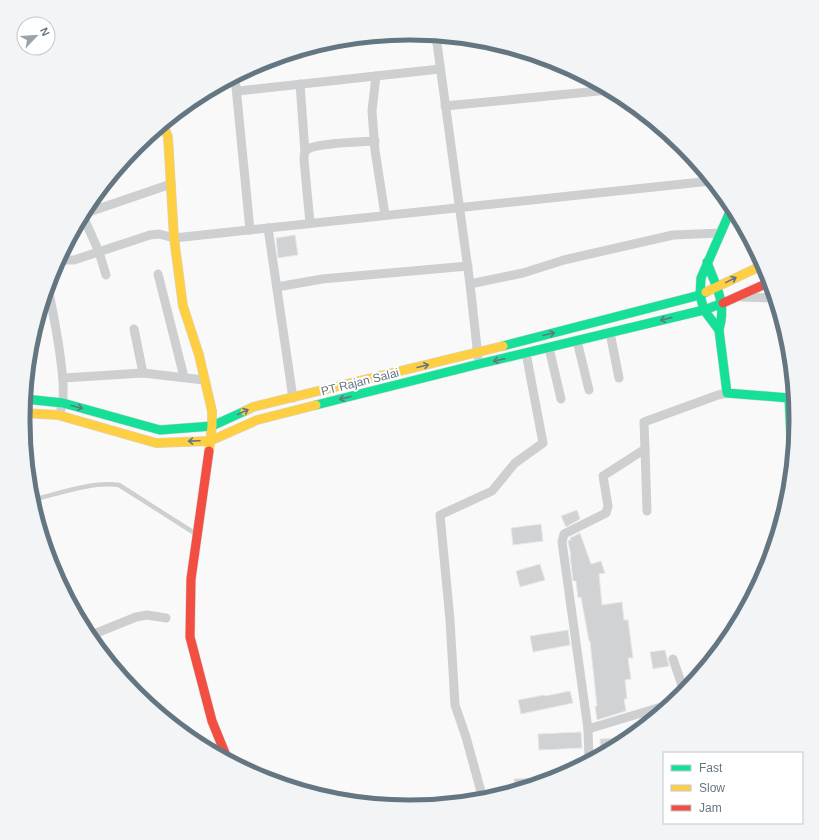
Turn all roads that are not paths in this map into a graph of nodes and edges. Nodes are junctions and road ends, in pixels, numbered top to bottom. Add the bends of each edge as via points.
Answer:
1 (436, 41) edge
2 (440, 69) junction
3 (376, 76) junction
4 (237, 83) edge
5 (300, 84) junction
6 (238, 91) junction
7 (598, 91) edge
8 (445, 106) junction
9 (165, 130) edge
10 (375, 141) junction
11 (305, 152) junction
12 (705, 182) edge
13 (171, 184) junction
14 (459, 207) junction
15 (92, 212) edge
16 (385, 215) junction
17 (729, 215) edge
18 (86, 222) edge
19 (310, 224) junction
20 (268, 228) junction
21 (250, 230) junction
22 (721, 233) junction
23 (174, 238) junction
24 (99, 252) junction
25 (66, 260) edge
26 (707, 262) junction
27 (468, 266) junction
28 (757, 268) edge
29 (158, 274) dead end
30 (106, 275) dead end
31 (470, 284) junction
32 (764, 285) edge
33 (277, 287) junction
34 (718, 287) junction
35 (700, 295) junction
36 (738, 297) junction
37 (769, 298) edge
38 (50, 299) edge
39 (723, 303) junction
40 (704, 310) junction
41 (134, 329) dead end
42 (719, 330) junction
43 (610, 333) junction
44 (577, 341) junction
45 (549, 348) junction
46 (477, 353) junction
47 (526, 354) junction
48 (479, 364) junction
49 (143, 372) junction
50 (184, 377) junction
51 (63, 378) junction
52 (619, 378) dead end
53 (204, 380) junction
54 (362, 381) junction
55 (588, 390) dead end
56 (362, 393) junction
57 (727, 393) junction
58 (293, 398) junction
59 (561, 398) dead end
60 (788, 398) edge
61 (31, 400) edge
62 (63, 403) junction
63 (30, 413) edge
64 (58, 415) junction
65 (212, 426) junction
66 (210, 441) junction
67 (645, 449) junction
68 (38, 499) edge
69 (647, 511) dead end
70 (197, 535) junction
71 (166, 618) dead end
72 (96, 633) edge
73 (673, 659) dead end
74 (682, 684) edge
75 (656, 709) edge
76 (588, 729) junction
77 (224, 751) edge
78 (589, 754) edge
79 (481, 792) edge

1 - 2 street
2 - 3 street
2 - 8 street
3 - 5 street
3 - 10 street via 372,111
4 - 6 street
5 - 6 street
5 - 11 street
6 - 21 street
7 - 8 street
8 - 14 street
9 - 13 main road via 168,138
10 - 11 street via 321,146
10 - 16 street
11 - 19 street
12 - 14 street
13 - 15 street
13 - 23 main road
14 - 16 street
14 - 27 street
16 - 19 street
17 - 22 main road
18 - 24 street
19 - 20 street
20 - 21 street
20 - 33 street
21 - 23 street
22 - 26 main road
22 - 31 street via 673,235
23 - 24 street via 159,234 150,235
23 - 53 main road via 183,306 199,355
24 - 25 street
24 - 30 street
26 - 34 main road
26 - 35 main road via 701,278
27 - 31 street
27 - 33 street via 322,279
34 -> 28 main road, PT Rajan Salai
29 - 50 street
31 - 46 street
32 - 36 main road, PT Rajan Salai
33 - 58 street
34 - 35 main road, PT Rajan Salai
34 - 39 main road
35 - 40 main road
46 -> 35 main road, PT Rajan Salai
36 - 37 street
36 - 39 main road, PT Rajan Salai
38 - 51 street
39 - 40 main road, PT Rajan Salai
39 - 42 main road via 723,319
40 - 42 main road
40 -> 43 main road, PT Rajan Salai
41 - 49 street
42 - 57 main road
43 - 44 main road, PT Rajan Salai
43 - 52 street
44 - 45 main road, PT Rajan Salai
44 - 55 street
45 - 47 main road, PT Rajan Salai
45 - 59 street
46 - 48 street
54 -> 46 main road, PT Rajan Salai
47 -> 48 main road, PT Rajan Salai
47 - 79 street via 543,443 515,463 492,491 440,515 455,705
48 - 56 main road, PT Rajan Salai
49 - 50 street
49 - 51 street
50 - 53 street
51 - 62 street
53 - 65 main road via 212,411
54 - 56 main road
54 - 58 main road, PT Rajan Salai
56 -> 66 main road, PT Rajan Salai via 257,420
57 - 60 main road
57 - 67 street via 644,422
65 -> 58 main road, PT Rajan Salai via 252,407
61 - 62 main road, PT Rajan Salai
62 - 64 street
62 -> 65 main road, PT Rajan Salai via 160,430
63 - 64 main road, PT Rajan Salai
66 -> 64 main road, PT Rajan Salai via 156,442
65 - 66 main road
66 - 70 main road
67 - 69 street
67 - 76 street via 603,476 608,506 606,513 564,534 562,542
68 - 70 lane via 98,484 119,485
70 - 77 main road via 191,579 190,638 212,721
71 - 72 street via 147,615 136,617
73 - 74 street
75 - 76 street
76 - 78 street

